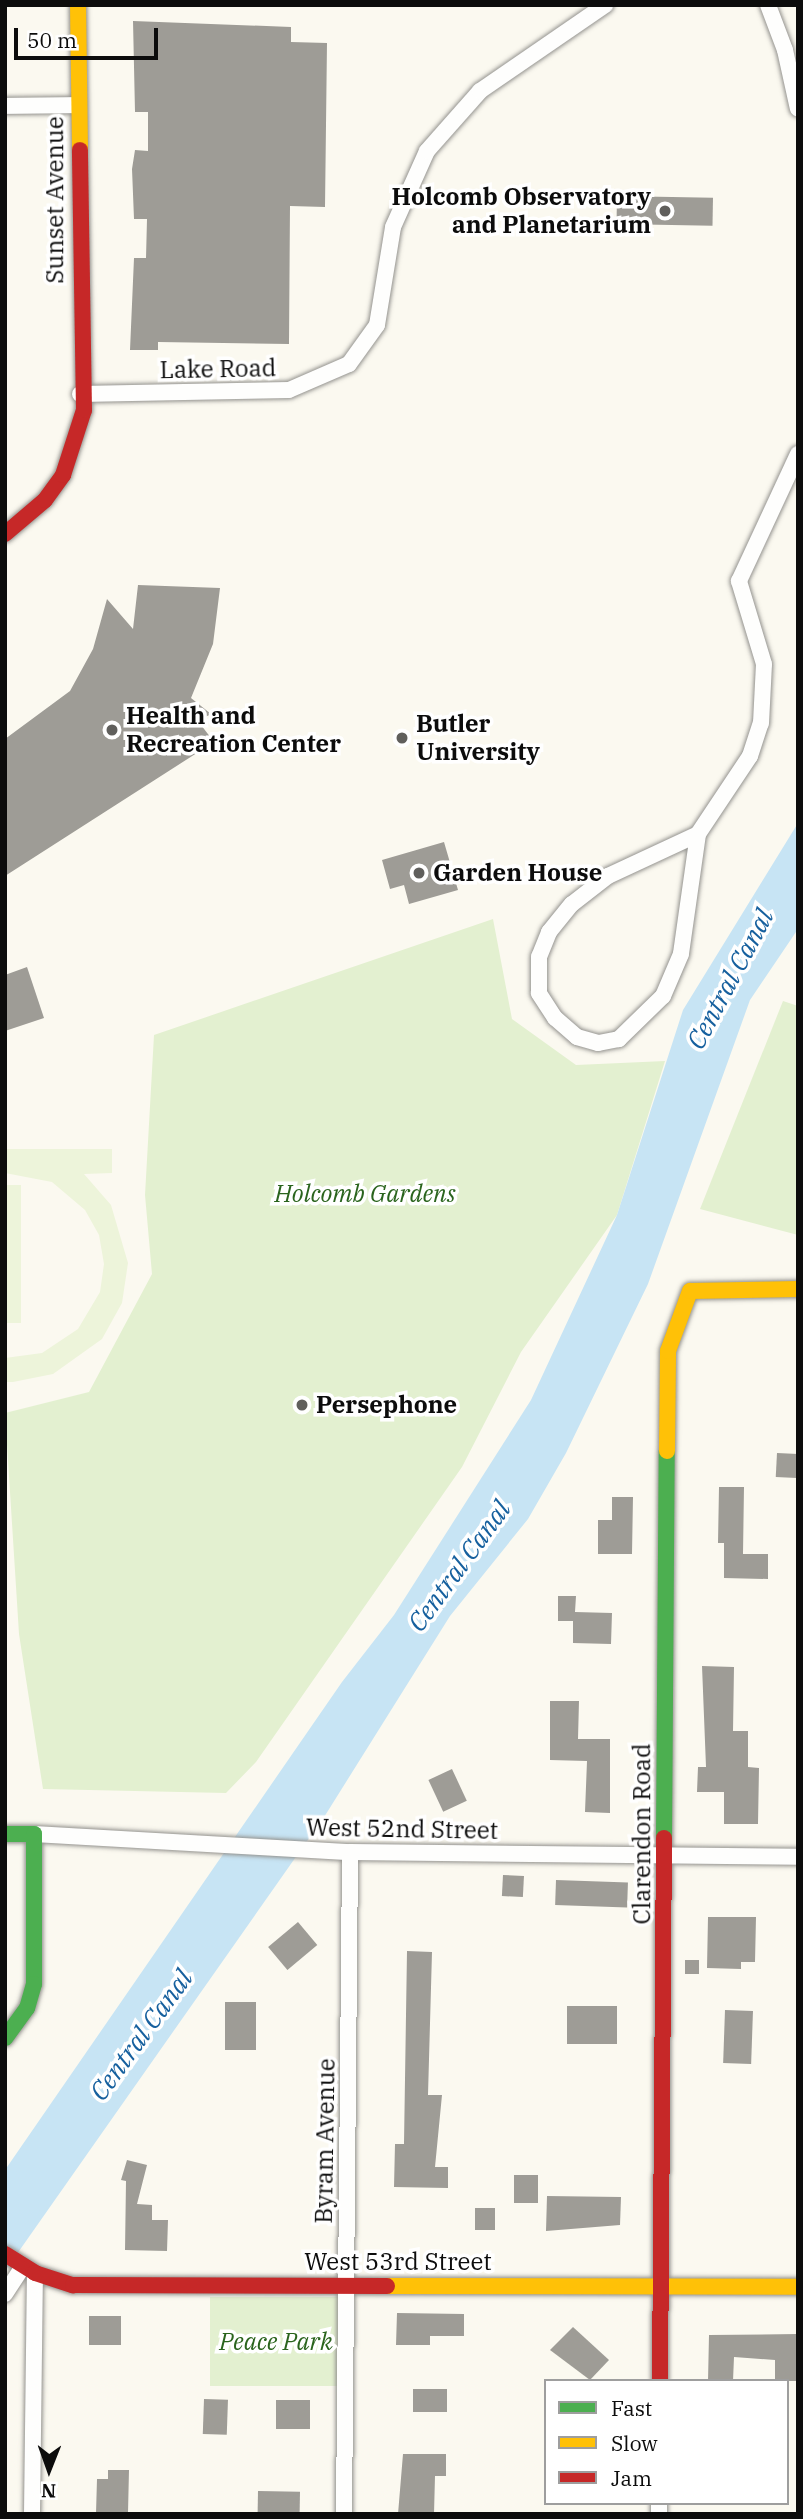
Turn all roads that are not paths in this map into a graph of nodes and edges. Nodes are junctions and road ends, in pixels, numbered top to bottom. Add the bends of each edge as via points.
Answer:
1 (78, 5) edge
2 (605, 5) edge
3 (768, 5) edge
4 (77, 105) junction
5 (5, 106) edge
6 (798, 109) edge
7 (80, 394) junction
8 (798, 454) edge
9 (5, 520) edge
10 (5, 534) edge
11 (698, 834) junction
12 (798, 1289) edge
13 (5, 1834) edge
14 (34, 1835) junction
15 (350, 1852) junction
16 (665, 1856) junction
17 (798, 1857) edge
18 (5, 2038) edge
19 (5, 2254) edge
20 (29, 2270) junction
21 (346, 2284) junction
22 (661, 2286) junction
23 (798, 2287) edge
24 (5, 2294) edge
25 (660, 2379) edge
26 (29, 2511) edge
27 (344, 2514) edge

1 - 4 street, Sunset Avenue
2 - 7 street, Lake Road via 480,91 427,151 393,227 377,325 349,364 309,384 278,391
3 - 6 street via 785,50
4 - 5 street
4 - 7 street, Sunset Avenue
7 - 9 street, Sunset Avenue via 51,466
7 - 10 street, Sunset Avenue via 84,410 80,436 63,475 46,500
8 - 11 street via 739,581 764,664 761,723 750,756
11 - 11 street via 608,876 572,904 548,932 539,957 539,993 555,1018 577,1037 598,1043 619,1039 663,996 681,954
12 - 16 street, Clarendon Road via 690,1291 668,1351
13 - 14 street, West 52nd Street
14 - 15 street, West 52nd Street
14 - 18 street via 32,1996
15 - 16 street, West 52nd Street
15 - 21 street, Byram Avenue
16 - 17 street, West 52nd Street
16 - 22 street, Clarendon Road
19 - 20 street, West 53rd Street
20 - 21 street, West 53rd Street via 73,2285
20 - 24 street
20 - 26 street
21 - 22 street, West 53rd Street
21 - 27 street, Byram Avenue
22 - 23 street, West 53rd Street
22 - 25 street, Clarendon Road

